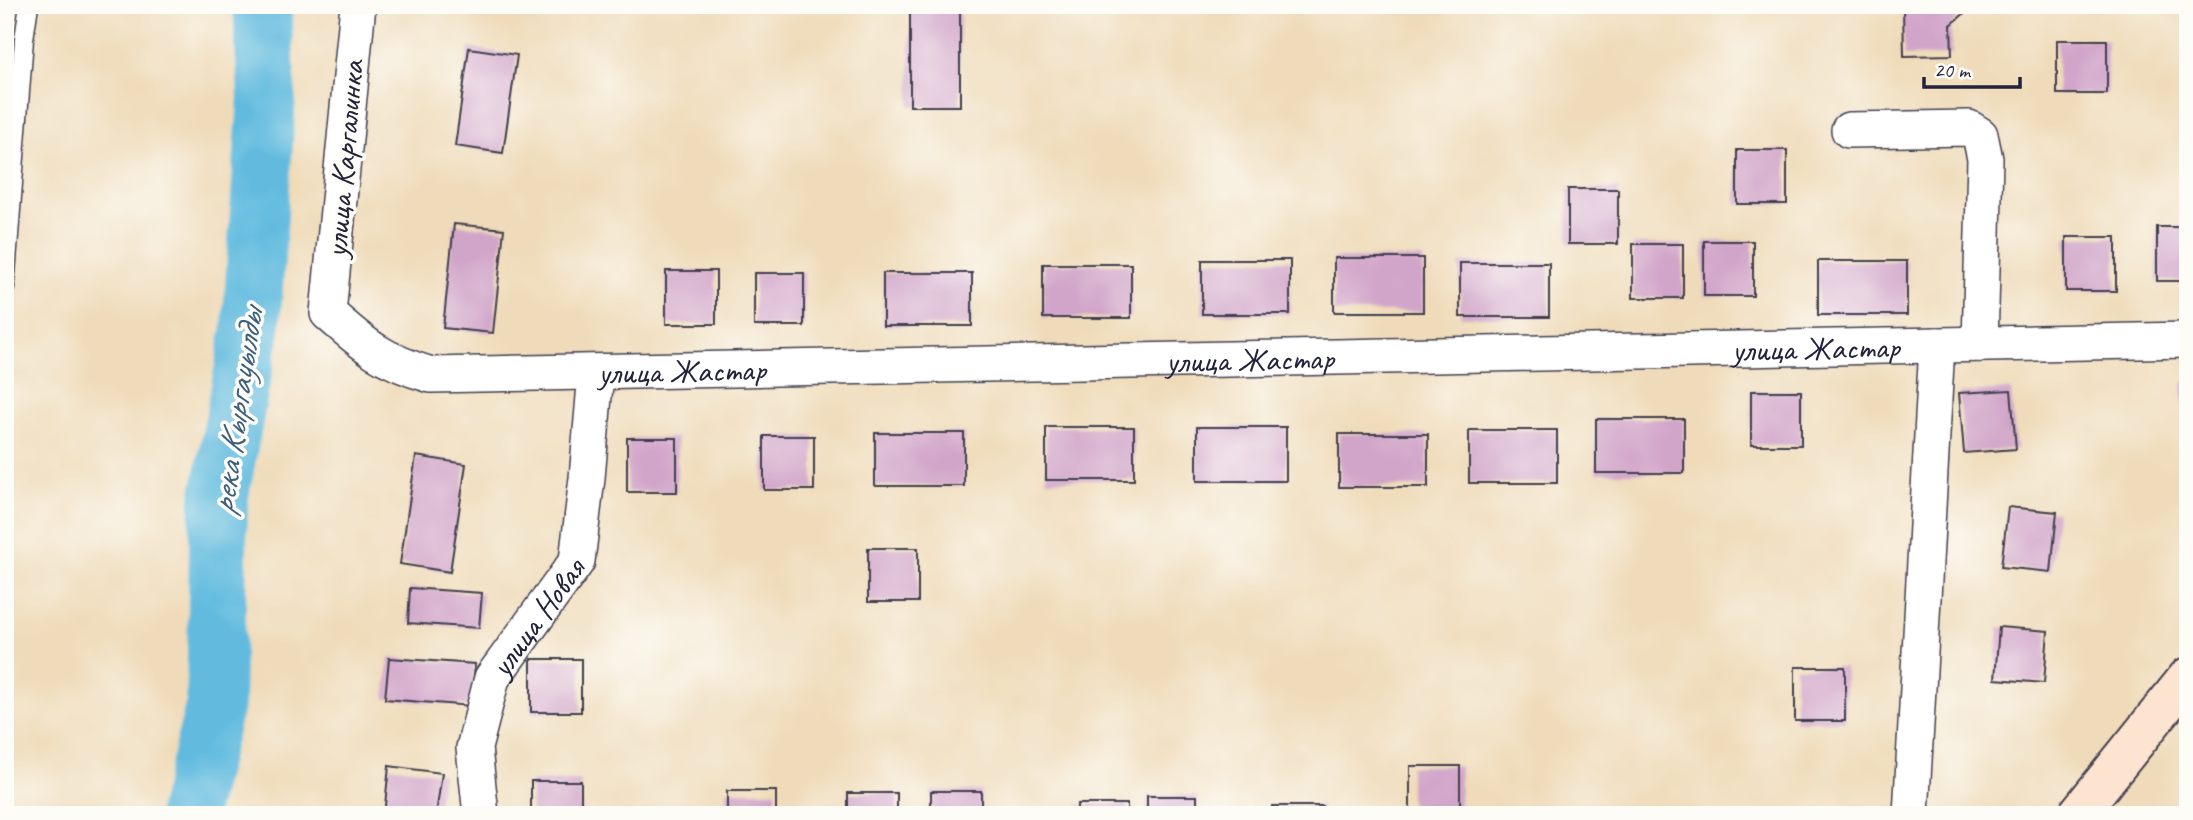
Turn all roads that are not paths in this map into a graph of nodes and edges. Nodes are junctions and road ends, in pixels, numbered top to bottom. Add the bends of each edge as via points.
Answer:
1 (29, 5) edge
2 (358, 5) edge
3 (1849, 131) dead end
4 (5, 288) edge
5 (328, 313) joint
6 (2188, 340) edge
7 (1980, 344) junction
8 (1937, 345) junction
9 (596, 373) junction
10 (2188, 677) edge
11 (481, 815) edge
12 (1911, 815) edge
13 (2077, 815) edge

1 - 4 lane
2 - 5 street, улица Каргалинка
3 - 7 street via 1969,128 1980,135 1985,159
5 - 9 street, улица Жастар via 363,344 400,366 431,375
6 - 7 street, улица Жастар
7 - 8 street, улица Жастар
8 - 9 street, улица Жастар
8 - 12 street
9 - 11 street, улица Новая via 577,561 492,678 474,748
10 - 13 main road

